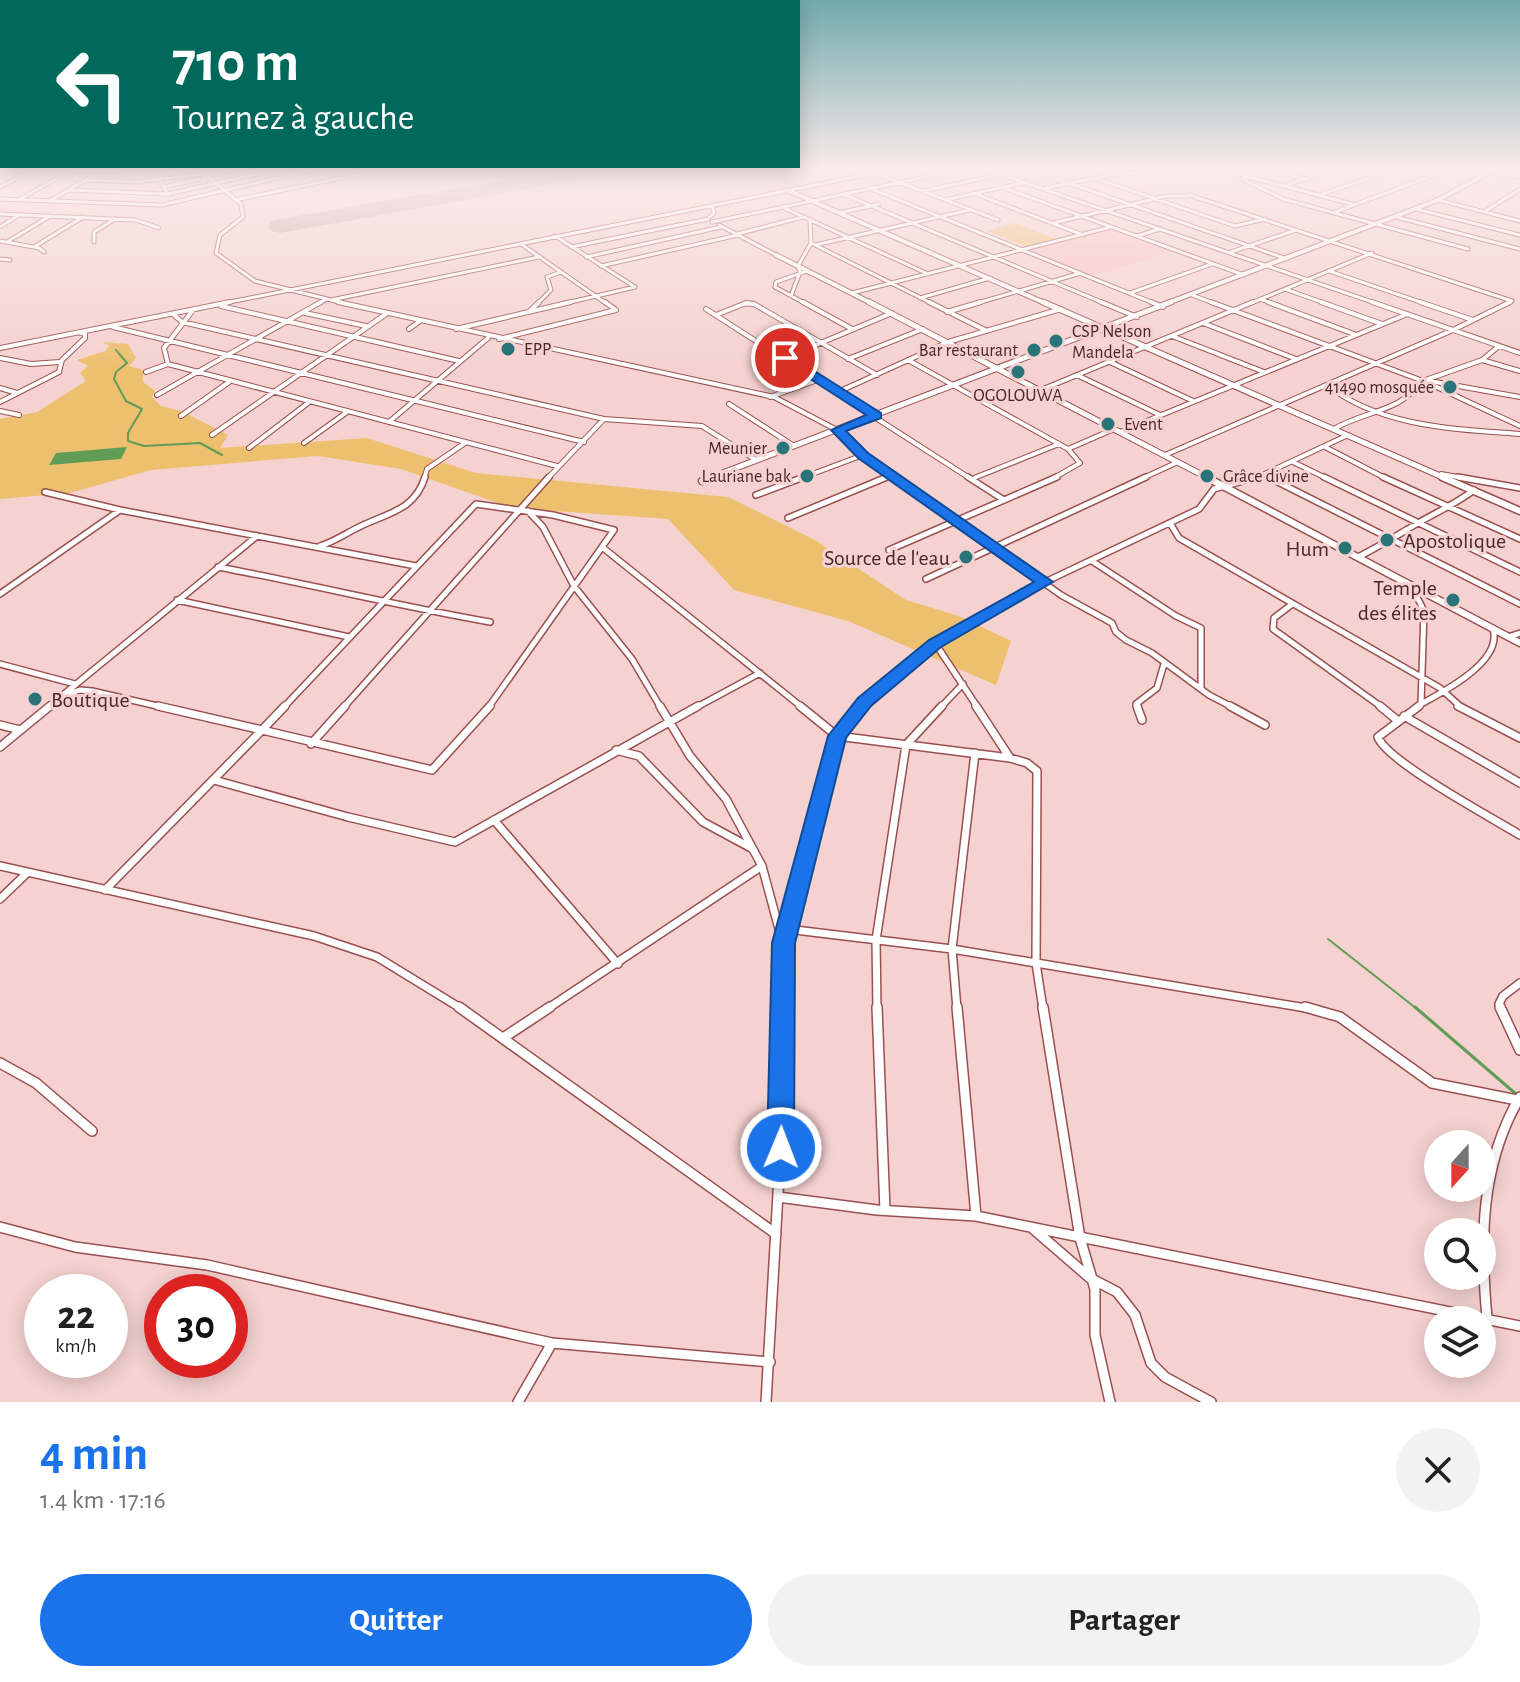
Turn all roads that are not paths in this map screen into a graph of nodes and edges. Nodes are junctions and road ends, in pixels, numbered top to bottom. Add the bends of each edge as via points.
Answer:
1 (18, 235) edge
2 (53, 235) edge
3 (94, 235) edge
4 (221, 235) edge
5 (621, 235) edge
6 (632, 235) edge
7 (683, 235) edge
8 (731, 235) edge
9 (740, 235) edge
10 (812, 235) edge
11 (845, 235) edge
12 (856, 235) edge
13 (893, 235) edge
14 (942, 235) edge
15 (987, 235) edge
16 (1081, 235) edge
17 (1180, 235) edge
18 (1226, 235) edge
19 (1279, 235) edge
20 (1318, 235) edge
21 (1349, 235) edge
22 (1416, 235) edge
23 (1467, 235) edge
24 (555, 236) joint
25 (1136, 236) edge
26 (624, 237) junction
27 (849, 237) junction
28 (0, 241) edge
29 (1334, 241) junction
30 (7, 242) junction
31 (94, 242) dead end
32 (521, 244) junction
33 (813, 244) junction
34 (1252, 244) junction
35 (34, 247) junction
36 (571, 247) junction
37 (1468, 249) dead end
38 (1520, 249) edge
39 (1022, 250) junction
40 (44, 252) dead end
41 (1231, 252) junction
42 (1372, 253) junction
43 (776, 255) joint
44 (539, 257) junction
45 (586, 257) junction
46 (994, 257) junction
47 (0, 259) edge
48 (1287, 259) junction
49 (10, 260) dead end
50 (1212, 264) junction
51 (961, 265) junction
52 (601, 266) junction
53 (798, 266) junction
54 (1269, 266) junction
55 (807, 271) junction
56 (1329, 271) junction
57 (561, 272) junction
58 (800, 272) junction
59 (1081, 273) junction
60 (928, 274) junction
61 (1244, 275) junction
62 (990, 278) junction
63 (1308, 279) junction
64 (1052, 282) junction
65 (890, 283) junction
66 (1285, 289) junction
67 (287, 291) junction
68 (1020, 291) junction
69 (852, 293) junction
70 (1130, 293) junction
71 (1192, 295) junction
72 (596, 296) junction
73 (791, 296) junction
74 (920, 298) junction
75 (1260, 299) junction
76 (326, 300) junction
77 (216, 305) junction
78 (1163, 307) junction
79 (706, 309) dead end
80 (1061, 309) junction
81 (193, 310) junction
82 (1234, 310) junction
83 (530, 311) junction
84 (947, 312) junction
85 (305, 313) junction
86 (892, 313) junction
87 (173, 314) junction
88 (386, 314) junction
89 (1406, 314) junction
90 (716, 315) junction
91 (1137, 317) junction
92 (1474, 320) junction
93 (420, 321) junction
94 (182, 322) junction
95 (289, 323) junction
96 (1203, 323) junction
97 (1382, 324) junction
98 (109, 326) junction
99 (366, 326) junction
100 (1107, 328) junction
101 (409, 329) dead end
102 (453, 329) junction
103 (852, 329) junction
104 (923, 329) junction
105 (1453, 330) junction
106 (987, 331) junction
107 (79, 332) junction
108 (1355, 335) junction
109 (1172, 336) junction
110 (351, 338) junction
111 (488, 338) junction
112 (260, 339) junction
113 (497, 340) junction
114 (172, 341) junction
115 (822, 342) junction
116 (948, 342) junction
117 (1327, 345) junction
118 (1147, 346) junction
119 (1499, 346) junction
120 (0, 348) edge
121 (1520, 353) edge
122 (230, 356) junction
123 (326, 356) junction
124 (0, 358) edge
125 (785, 358) junction
126 (848, 359) junction
127 (1296, 359) junction
128 (908, 360) junction
129 (1482, 360) junction
130 (459, 361) junction
131 (60, 362) junction
132 (1110, 362) junction
133 (1374, 363) junction
134 (168, 364) junction
135 (1002, 369) junction
136 (1520, 371) edge
137 (146, 372) dead end
138 (1264, 372) junction
139 (197, 373) junction
140 (302, 374) junction
141 (877, 375) junction
142 (1076, 375) junction
143 (817, 380) junction
144 (229, 382) junction
145 (437, 382) junction
146 (1427, 382) junction
147 (1233, 384) junction
148 (1327, 385) junction
149 (953, 387) junction
150 (0, 388) edge
151 (1041, 390) junction
152 (838, 392) junction
153 (17, 393) junction
154 (275, 393) junction
155 (157, 395) dead end
156 (770, 397) junction
157 (1520, 397) edge
158 (413, 401) junction
159 (1193, 401) junction
160 (0, 402) edge
161 (308, 403) junction
162 (729, 404) dead end
163 (1279, 405) junction
164 (0, 411) edge
165 (1380, 411) junction
166 (347, 412) junction
167 (19, 415) dead end
168 (1160, 415) junction
169 (181, 416) dead end
170 (876, 416) junction
171 (604, 419) junction
172 (389, 422) junction
173 (1520, 426) edge
174 (1334, 429) junction
175 (837, 430) junction
176 (1117, 430) junction
177 (1520, 434) edge
178 (212, 435) dead end
179 (1348, 435) junction
180 (584, 442) junction
181 (304, 443) dead end
182 (465, 443) junction
183 (1059, 444) junction
184 (794, 446) junction
185 (1325, 447) junction
186 (249, 448) dead end
187 (1068, 449) junction
188 (863, 455) junction
189 (1165, 455) junction
190 (756, 460) junction
191 (1178, 462) junction
192 (1290, 463) junction
193 (557, 466) junction
194 (1433, 472) junction
195 (892, 475) junction
196 (1264, 475) junction
197 (974, 478) junction
198 (1466, 480) junction
199 (702, 481) dead end
200 (1454, 481) junction
201 (1222, 486) junction
202 (1520, 488) edge
203 (1474, 490) junction
204 (45, 492) dead end
205 (756, 495) dead end
206 (1004, 500) junction
207 (1451, 507) junction
208 (120, 510) junction
209 (524, 510) junction
210 (1520, 511) edge
211 (788, 518) dead end
212 (958, 521) junction
213 (1170, 523) junction
214 (1418, 523) junction
215 (257, 536) junction
216 (1520, 539) edge
217 (1394, 540) junction
218 (602, 547) junction
219 (997, 547) junction
220 (317, 548) junction
221 (889, 550) dead end
222 (1358, 557) junction
223 (1092, 561) junction
224 (416, 566) junction
225 (218, 567) junction
226 (1520, 572) edge
227 (926, 579) dead end
228 (1045, 582) junction
229 (1411, 585) junction
230 (574, 586) junction
231 (0, 594) edge
232 (177, 600) junction
233 (381, 603) junction
234 (1520, 604) edge
235 (1291, 605) junction
236 (431, 612) junction
237 (490, 622) dead end
238 (1493, 629) junction
239 (1520, 633) edge
240 (349, 637) junction
241 (1508, 637) junction
242 (935, 643) junction
243 (1520, 643) edge
244 (0, 664) edge
245 (1164, 664) junction
246 (760, 673) junction
247 (1421, 677) junction
248 (75, 684) junction
249 (963, 684) junction
250 (1201, 688) junction
251 (1444, 692) junction
252 (60, 697) junction
253 (1421, 704) junction
254 (1400, 718) junction
255 (1142, 720) dead end
256 (668, 721) junction
257 (0, 725) edge
258 (1265, 725) dead end
259 (20, 730) junction
260 (262, 731) junction
261 (837, 736) junction
262 (1520, 738) edge
263 (311, 744) junction
264 (906, 745) junction
265 (0, 747) edge
266 (616, 750) junction
267 (975, 753) junction
268 (1010, 758) junction
269 (214, 780) junction
270 (1520, 783) edge
271 (494, 820) junction
272 (1520, 835) edge
273 (753, 849) junction
274 (0, 866) edge
275 (762, 866) junction
276 (27, 873) junction
277 (105, 890) junction
278 (0, 899) edge
279 (787, 929) junction
280 (876, 940) junction
281 (783, 943) junction
282 (952, 949) junction
283 (1036, 963) junction
284 (618, 964) junction
285 (1520, 983) edge
286 (503, 1038) junction
287 (1520, 1050) edge
288 (0, 1063) edge
289 (1519, 1098) edge
290 (92, 1131) dead end
291 (778, 1197) junction
292 (885, 1210) junction
293 (976, 1216) junction
294 (0, 1227) edge
295 (1031, 1227) junction
296 (776, 1234) junction
297 (1080, 1238) junction
298 (1090, 1278) junction
299 (1426, 1306) edge
300 (1486, 1306) edge
301 (1496, 1320) edge
302 (1520, 1326) edge
303 (552, 1343) junction
304 (770, 1362) junction
305 (767, 1398) edge
306 (518, 1402) edge
307 (1110, 1402) edge
308 (1211, 1402) edge

1 - 30 street
2 - 35 street
3 - 31 street
4 - 67 street via 216,253 255,281
5 - 26 street
6 - 26 street
7 - 45 street
8 - 52 street
9 - 43 street
10 - 33 street
11 - 27 street
12 - 27 street
13 - 51 street
14 - 46 street
15 - 39 street
16 - 39 street
17 - 41 street
18 - 34 street
19 - 34 street
20 - 29 street
21 - 29 street
22 - 37 street
23 - 38 street
24 - 32 street
24 - 36 street
25 - 50 street
26 - 36 street
27 - 33 street
27 - 60 street
28 - 30 street
29 - 42 street
29 - 48 street
30 - 35 street
32 - 44 street
32 - 67 street
33 - 53 street
33 - 65 street
34 - 41 street
34 - 48 street
35 - 40 street
36 - 45 street
39 - 46 street
39 - 59 street
41 - 54 street
42 - 56 street
42 - 92 street via 1513,302
43 - 53 street
44 - 57 street
44 - 76 street
45 - 52 street
46 - 51 street
46 - 64 street
47 - 49 street
48 - 54 street
50 - 61 street
50 - 70 street
51 - 60 street
51 - 62 street
52 - 72 street via 635,287
53 - 55 street
53 - 58 street
54 - 61 street
54 - 63 street
55 - 58 street
55 - 69 street
56 - 63 street
56 - 92 street
57 - 72 street
57 - 83 street via 547,277 551,290
58 - 73 street
58 - 73 street via 774,285
59 - 64 street
59 - 70 street
60 - 65 street
61 - 71 street
62 - 68 street
62 - 74 street
63 - 66 street
63 - 89 street
64 - 68 street
64 - 91 street
65 - 69 street
65 - 74 street
66 - 75 street
66 - 97 street
67 - 76 street
67 - 77 street
68 - 80 street
68 - 84 street
69 - 86 street
70 - 78 street
71 - 78 street
71 - 82 street
72 - 83 street
72 - 113 street via 616,310
73 - 103 street
74 - 84 street
75 - 82 street
75 - 108 street
76 - 85 street
76 - 88 street
77 - 81 street
77 - 95 street
78 - 91 street
79 - 90 street
80 - 100 street
80 - 106 street
81 - 87 street
81 - 94 street
82 - 96 street
82 - 117 street
83 - 102 street
84 - 106 street
85 - 95 street
85 - 99 street
86 - 103 street
86 - 104 street
87 - 94 street
87 - 98 street
88 - 93 street
88 - 99 street
89 - 97 street
89 - 105 street
90 - 115 street via 750,303
90 - 125 street
91 - 100 street
92 - 105 street
93 - 101 street
93 - 102 street
94 - 112 street
94 - 114 street
95 - 110 street
95 - 112 street
96 - 109 street
96 - 127 street
97 - 108 street
98 - 107 street
98 - 114 street
99 - 110 street
100 - 118 street
100 - 135 street
102 - 111 street
103 - 115 street
104 - 116 street
104 - 126 street
105 - 119 street
105 - 133 street
106 - 116 street
107 - 120 street
107 - 131 street via 85,338
108 - 117 street
109 - 118 street
109 - 138 street
110 - 123 street
110 - 130 street
111 - 113 street
111 - 130 street
112 - 122 street
112 - 123 street
113 - 156 street
114 - 122 street
114 - 134 street via 163,351
115 - 125 street
115 - 126 street
116 - 128 street
116 - 135 street
117 - 127 street
117 - 133 street
118 - 132 street
118 - 147 street
119 - 121 street
119 - 129 street
122 - 139 street
122 - 140 street
123 - 140 street
123 - 145 street
124 - 131 street
125 - 143 street
126 - 141 street
127 - 138 street
128 - 141 street
128 - 149 street
129 - 136 street
129 - 146 street
130 - 145 street
131 - 153 street via 59,372
132 - 142 street
132 - 159 street
133 - 146 street
133 - 148 street
134 - 137 street
134 - 139 street
135 - 149 street
135 - 151 street
138 - 147 street
139 - 144 street
139 - 155 street
140 - 154 street
140 - 158 street
141 - 152 street
142 - 151 street
142 - 168 street
143 - 152 street
143 - 156 street
144 - 154 street
144 - 169 street
145 - 158 street
145 - 171 street
146 - 157 street
146 - 165 street
146 - 173 street
147 - 159 street
147 - 163 street
148 - 163 street
148 - 165 street
149 - 170 street
149 - 183 street
150 - 153 street
151 - 176 street
152 - 170 street
153 - 160 street
154 - 161 street
154 - 178 street
156 - 175 street
158 - 172 street
158 - 180 street
159 - 168 street
161 - 166 street
161 - 186 street
162 - 184 street
163 - 174 street
163 - 189 street
164 - 167 street
165 - 174 street
165 - 177 street via 1435,429
166 - 172 street
166 - 181 street
168 - 176 street
170 - 175 street
170 - 197 street
171 - 180 street
171 - 190 street via 708,428
172 - 182 street
174 - 179 street
175 - 184 street
175 - 188 street
176 - 187 street
176 - 189 street
179 - 185 street
179 - 194 street
180 - 193 street
182 - 193 street
182 - 220 street via 427,469 420,493 407,505
183 - 187 street
183 - 197 street
184 - 190 street
185 - 192 street
185 - 207 street
187 - 206 street via 1079,460 1077,466
188 - 195 street
188 - 205 street
189 - 191 street
190 - 199 street
191 - 201 street
191 - 219 street
192 - 196 street
192 - 214 street
193 - 209 street
194 - 198 street
194 - 200 street
195 - 211 street
195 - 212 street
196 - 201 street
196 - 217 street
197 - 206 street
198 - 200 street
198 - 202 street
200 - 203 street
201 - 213 street via 1199,509
201 - 222 street
203 - 207 street
203 - 210 street
204 - 208 street
206 - 212 street
207 - 214 street
207 - 216 street
208 - 215 street
208 - 231 street
209 - 218 street via 614,530
209 - 224 street via 478,503
209 - 230 street via 543,527
209 - 236 street
212 - 219 street
212 - 221 street
213 - 223 street
213 - 235 street via 1179,538
214 - 217 street
214 - 226 street
215 - 220 street
215 - 225 street
217 - 222 street
217 - 234 street
218 - 230 street
218 - 246 street
219 - 227 street
219 - 228 street
220 - 224 street
222 - 229 street
223 - 228 street
223 - 250 street via 1201,628
224 - 233 street
225 - 232 street
225 - 233 street
228 - 242 street
228 - 245 street via 1112,623 1118,634
229 - 238 street
229 - 247 street via 1424,611
230 - 256 street via 617,637
230 - 263 street via 493,703 438,767 424,770
232 - 240 street
232 - 248 street
233 - 236 street
233 - 240 street
235 - 247 street
235 - 254 street via 1274,618 1273,629
236 - 237 street
236 - 263 street
238 - 241 street
238 - 251 street via 1493,650
239 - 241 street
240 - 260 street
241 - 243 street
242 - 249 street
242 - 261 street via 864,702
244 - 248 street
245 - 250 street
245 - 255 street via 1157,688 1136,704
246 - 256 street
246 - 261 street
247 - 251 street
247 - 253 street
248 - 252 street
249 - 264 street
249 - 268 street
250 - 258 street
251 - 253 street
251 - 262 street via 1456,705
252 - 259 street
252 - 260 street via 85,690
253 - 254 street
254 - 270 street
254 - 272 street via 1378,737 1386,749
256 - 266 street
256 - 273 street via 726,799
257 - 259 street
259 - 265 street
260 - 263 street
260 - 269 street
261 - 264 street
261 - 279 street
264 - 267 street
264 - 280 street
266 - 271 street
266 - 273 street via 639,756 703,822
267 - 268 street
267 - 282 street
268 - 283 street via 1035,768 1039,780
269 - 271 street via 448,842
269 - 277 street
271 - 284 street
273 - 275 street
274 - 276 street
275 - 281 street
275 - 284 street
276 - 277 street
276 - 278 street
277 - 286 street via 314,936 377,957
279 - 280 street
279 - 281 street
280 - 282 street
280 - 292 street
281 - 291 street
282 - 283 street
282 - 293 street
283 - 289 street via 1326,1012 1353,1025 1432,1083
283 - 297 street
284 - 286 street
285 - 287 street via 1499,1004
286 - 296 street
288 - 290 street via 36,1083
289 - 300 street via 1491,1157 1484,1197
291 - 292 street
291 - 296 street
292 - 293 street
293 - 295 street
294 - 303 street via 75,1247 207,1265
295 - 297 street
295 - 298 street
296 - 304 street
297 - 298 street
297 - 299 street
298 - 307 street via 1095,1289 1095,1335
298 - 308 street via 1117,1292 1135,1315 1151,1363 1165,1377
301 - 302 street
303 - 304 street
303 - 306 street
304 - 305 street

